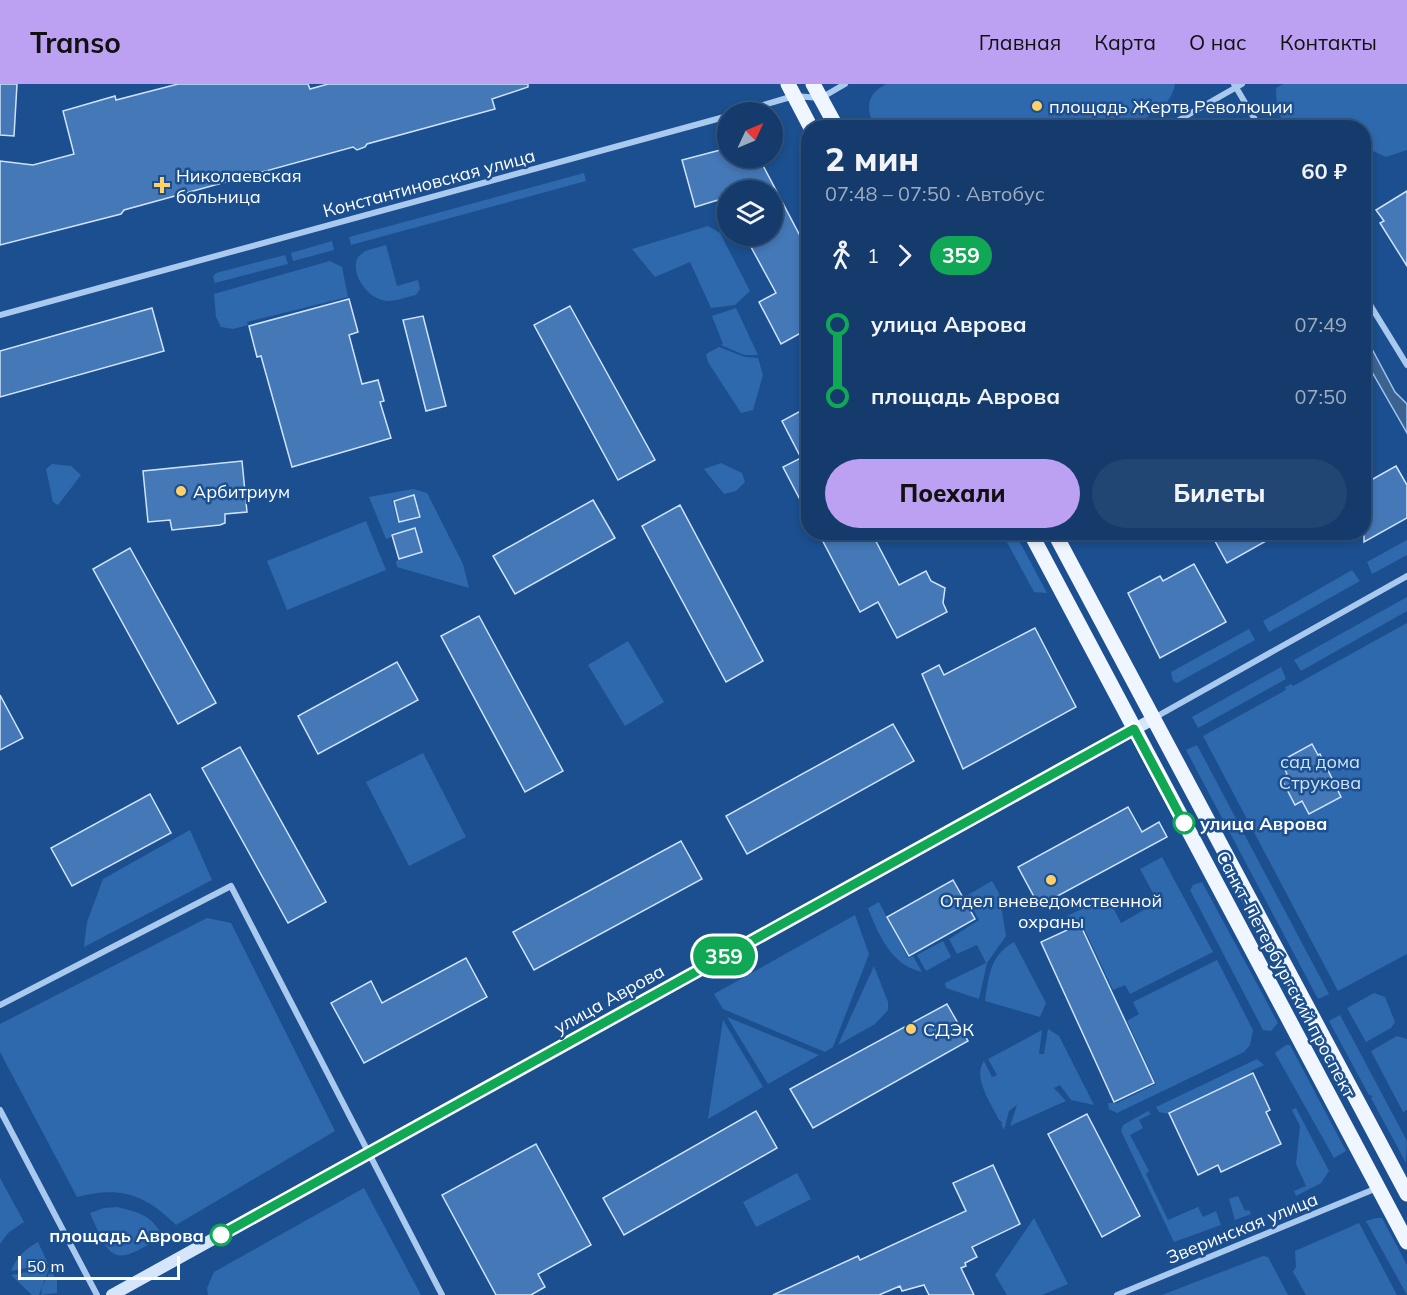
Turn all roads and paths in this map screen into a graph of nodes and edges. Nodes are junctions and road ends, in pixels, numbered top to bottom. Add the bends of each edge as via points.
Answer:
1 (813, 84) edge
2 (845, 84) edge
3 (1237, 85) edge
4 (791, 90) edge
5 (821, 98) junction
6 (763, 102) edge
7 (717, 119) edge
8 (807, 120) edge
9 (833, 120) edge
10 (1178, 120) edge
11 (1256, 120) edge
12 (1371, 306) edge
13 (0, 315) edge
14 (1407, 365) edge
15 (1034, 540) edge
16 (1058, 540) edge
17 (1407, 576) edge
18 (1153, 718) junction
19 (1134, 729) junction
20 (0, 1005) edge
21 (0, 1110) edge
22 (369, 1153) junction
23 (1402, 1175) edge
24 (1378, 1187) junction
25 (1407, 1194) edge
26 (1407, 1242) edge
27 (97, 1295) edge
28 (112, 1295) edge
29 (442, 1295) edge
30 (1117, 1295) edge

1 - 5 main road
2 - 5 street
3 - 10 street
3 - 11 street
4 - 5 street
4 - 6 street
4 - 8 main road
5 - 9 main road
7 - 13 street, Константиновская улица
12 - 14 street
15 - 19 main road, Санкт-Петербургский проспект
16 - 18 main road, Санкт-Петербургский проспект
17 - 18 street, улица Аврова
18 - 19 street, улица Аврова
18 - 23 main road, Санкт-Петербургский проспект
19 - 22 street, улица Аврова
19 - 24 main road, Санкт-Петербургский проспект
20 - 22 street via 231,886
21 - 27 street
22 - 28 street, улица Аврова
22 - 29 street
23 - 25 main road, Санкт-Петербургский проспект
24 - 26 main road, Санкт-Петербургский проспект
24 - 30 street, Зверинская улица

